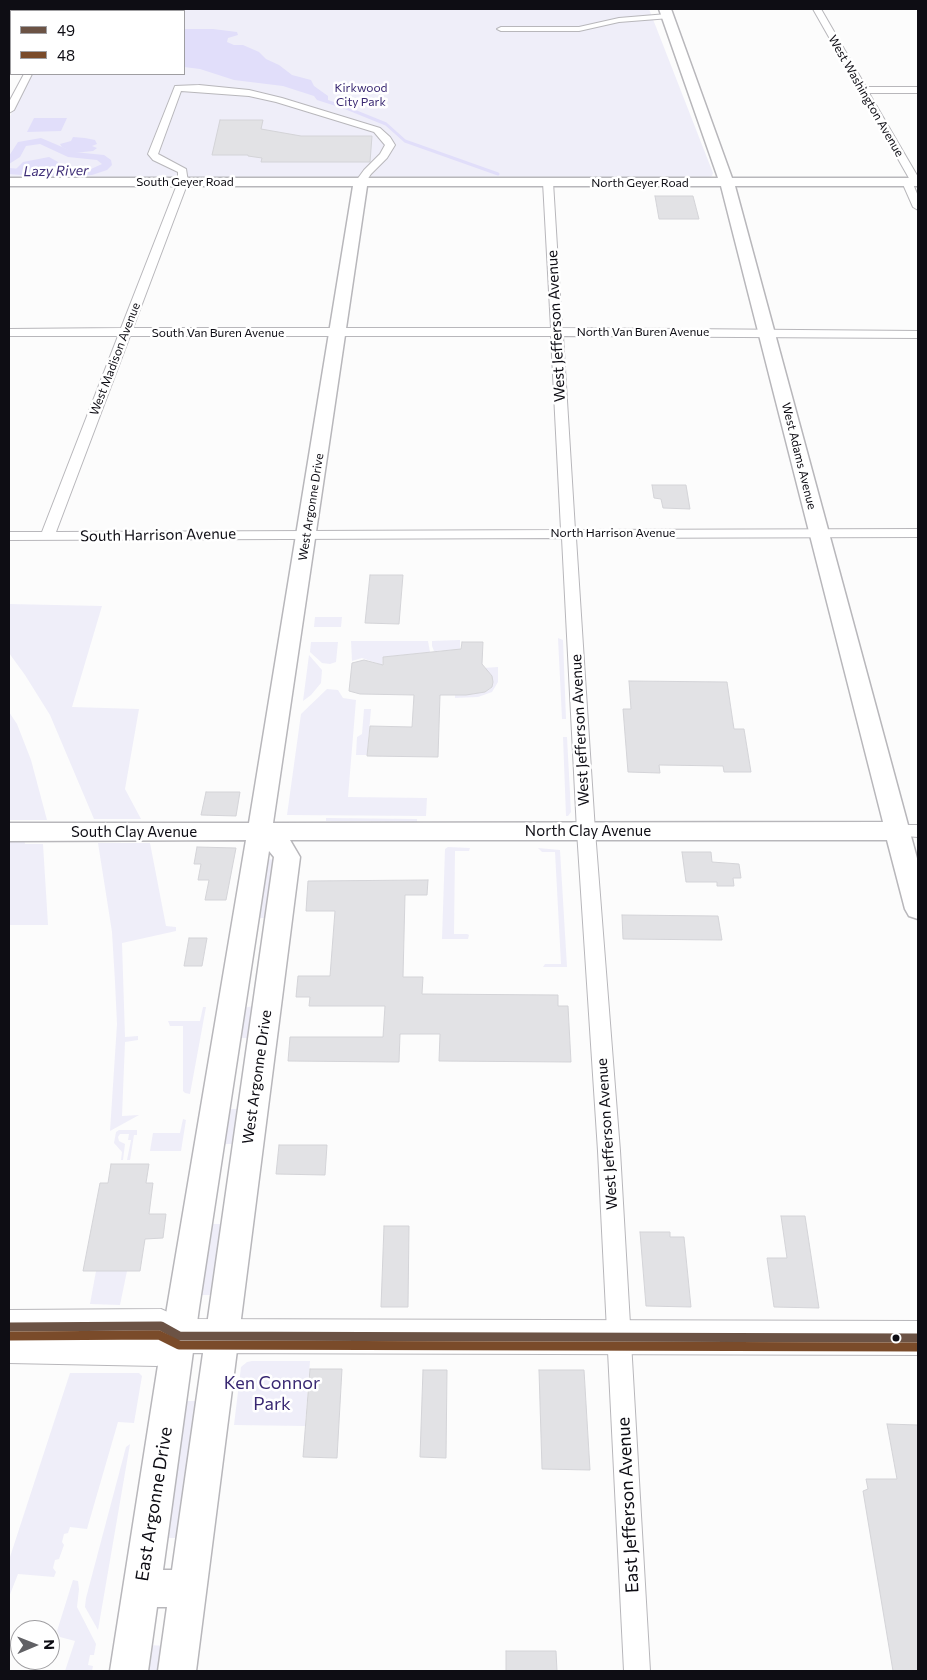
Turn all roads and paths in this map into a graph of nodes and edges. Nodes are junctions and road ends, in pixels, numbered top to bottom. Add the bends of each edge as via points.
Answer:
1 (609, 9) edge
2 (818, 9) edge
3 (666, 12) edge
4 (619, 20) junction
5 (501, 29) dead end
6 (27, 75) edge
7 (863, 90) junction
8 (918, 90) edge
9 (9, 110) edge
10 (362, 181) junction
11 (9, 182) edge
12 (183, 182) junction
13 (548, 182) junction
14 (914, 182) edge
15 (727, 183) junction
16 (918, 208) edge
17 (9, 332) edge
18 (338, 332) junction
19 (557, 332) junction
20 (767, 332) junction
21 (126, 333) junction
22 (918, 334) edge
23 (819, 533) junction
24 (918, 533) edge
25 (308, 534) junction
26 (568, 534) junction
27 (9, 536) edge
28 (48, 536) junction
29 (586, 831) junction
30 (908, 831) edge
31 (19, 832) edge
32 (258, 832) junction
33 (918, 908) edge
34 (220, 1073) junction
35 (258, 1074) junction
36 (203, 1184) junction
37 (242, 1185) junction
38 (9, 1327) edge
39 (179, 1336) junction
40 (221, 1337) junction
41 (619, 1338) junction
42 (918, 1338) edge
43 (9, 1346) edge
44 (141, 1588) junction
45 (188, 1588) junction
46 (129, 1671) edge
47 (177, 1671) edge
48 (637, 1671) edge

1 - 4 street
2 - 7 street, West Washington Avenue
3 - 4 street
3 - 15 street, West Adams Avenue
4 - 5 street via 579,29
6 - 9 street
7 - 8 street
7 - 14 street, West Washington Avenue
10 - 12 street, South Geyer Road
10 - 12 street via 390,145 377,130 279,100 232,91 178,88 154,154 183,171
10 - 13 street, North Geyer Road
10 - 18 street, West Argonne Drive
11 - 12 street, South Geyer Road
12 - 21 street, West Madison Avenue
13 - 15 street, North Geyer Road
13 - 19 street, West Jefferson Avenue
14 - 15 street, North Geyer Road
14 - 16 street, West Washington Avenue
15 - 20 street, West Adams Avenue
17 - 21 street, South Van Buren Avenue
18 - 19 street, North Van Buren Avenue
18 - 21 street, South Van Buren Avenue
18 - 25 street, West Argonne Drive
19 - 20 street, North Van Buren Avenue
19 - 26 street, West Jefferson Avenue
20 - 22 street, North Van Buren Avenue
20 - 23 street, West Adams Avenue
21 - 28 street, West Madison Avenue
23 - 24 street, North Harrison Avenue
23 - 26 street, North Harrison Avenue
23 - 30 street, West Adams Avenue
25 - 26 street, North Harrison Avenue
25 - 28 street, South Harrison Avenue
25 - 32 street, West Argonne Drive
26 - 29 street, West Jefferson Avenue
27 - 28 street, South Harrison Avenue
29 - 30 street, North Clay Avenue
29 - 32 street, North Clay Avenue
29 - 41 street, West Jefferson Avenue
30 - 33 street, West Adams Avenue
31 - 32 street, South Clay Avenue
32 - 34 street, West Argonne Drive
32 - 35 street, West Argonne Drive via 286,851 287,857
34 - 35 street
34 - 36 street, West Argonne Drive
35 - 37 street, West Argonne Drive
36 - 37 street
36 - 39 street, West Argonne Drive
37 - 40 street, West Argonne Drive
38 - 39 main road via 161,1326
39 - 40 main road
39 - 43 main road via 157,1350
39 - 44 street, East Argonne Drive
40 - 41 main road
40 - 45 street
41 - 42 main road
41 - 48 street, East Jefferson Avenue
44 - 45 street
44 - 46 street, East Argonne Drive
45 - 47 street

